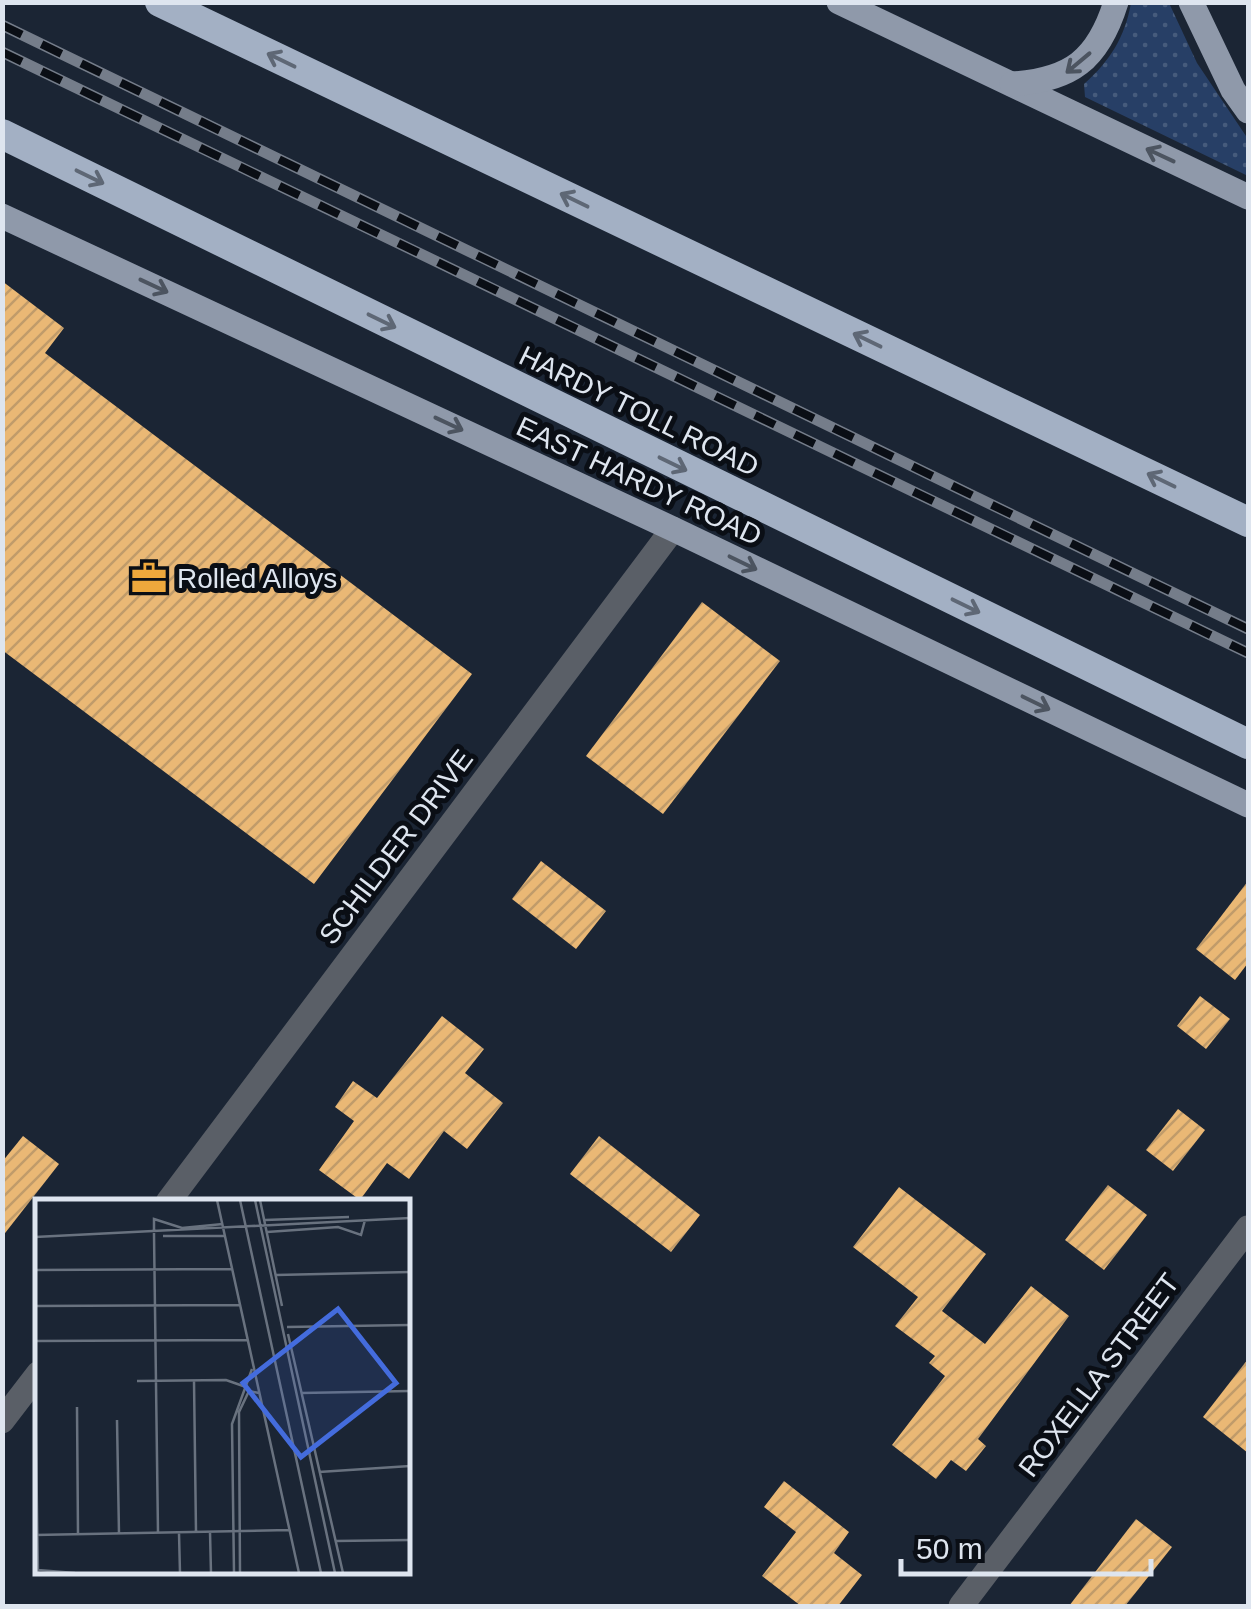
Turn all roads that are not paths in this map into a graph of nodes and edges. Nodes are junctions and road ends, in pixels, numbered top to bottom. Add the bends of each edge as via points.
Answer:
1 (160, 2) edge
2 (839, 2) edge
3 (1116, 2) edge
4 (1191, 2) edge
5 (1010, 84) junction
6 (1248, 111) edge
7 (2, 134) edge
8 (1248, 197) edge
9 (2, 216) edge
10 (1248, 522) edge
11 (673, 530) junction
12 (1248, 744) edge
13 (1248, 805) edge
14 (170, 1199) edge
15 (1248, 1228) edge
16 (35, 1378) edge
17 (2, 1421) edge
18 (960, 1606) edge

10 -> 1 highway
2 - 5 main road
3 -> 5 main road via 1099,43 1066,73
4 - 6 main road
8 -> 5 main road
7 -> 12 highway, HARDY TOLL ROAD
9 -> 11 main road, EAST HARDY ROAD
11 -> 13 main road, EAST HARDY ROAD
11 - 14 street, SCHILDER DRIVE
15 - 18 street, ROXELLA STREET
16 - 17 street

